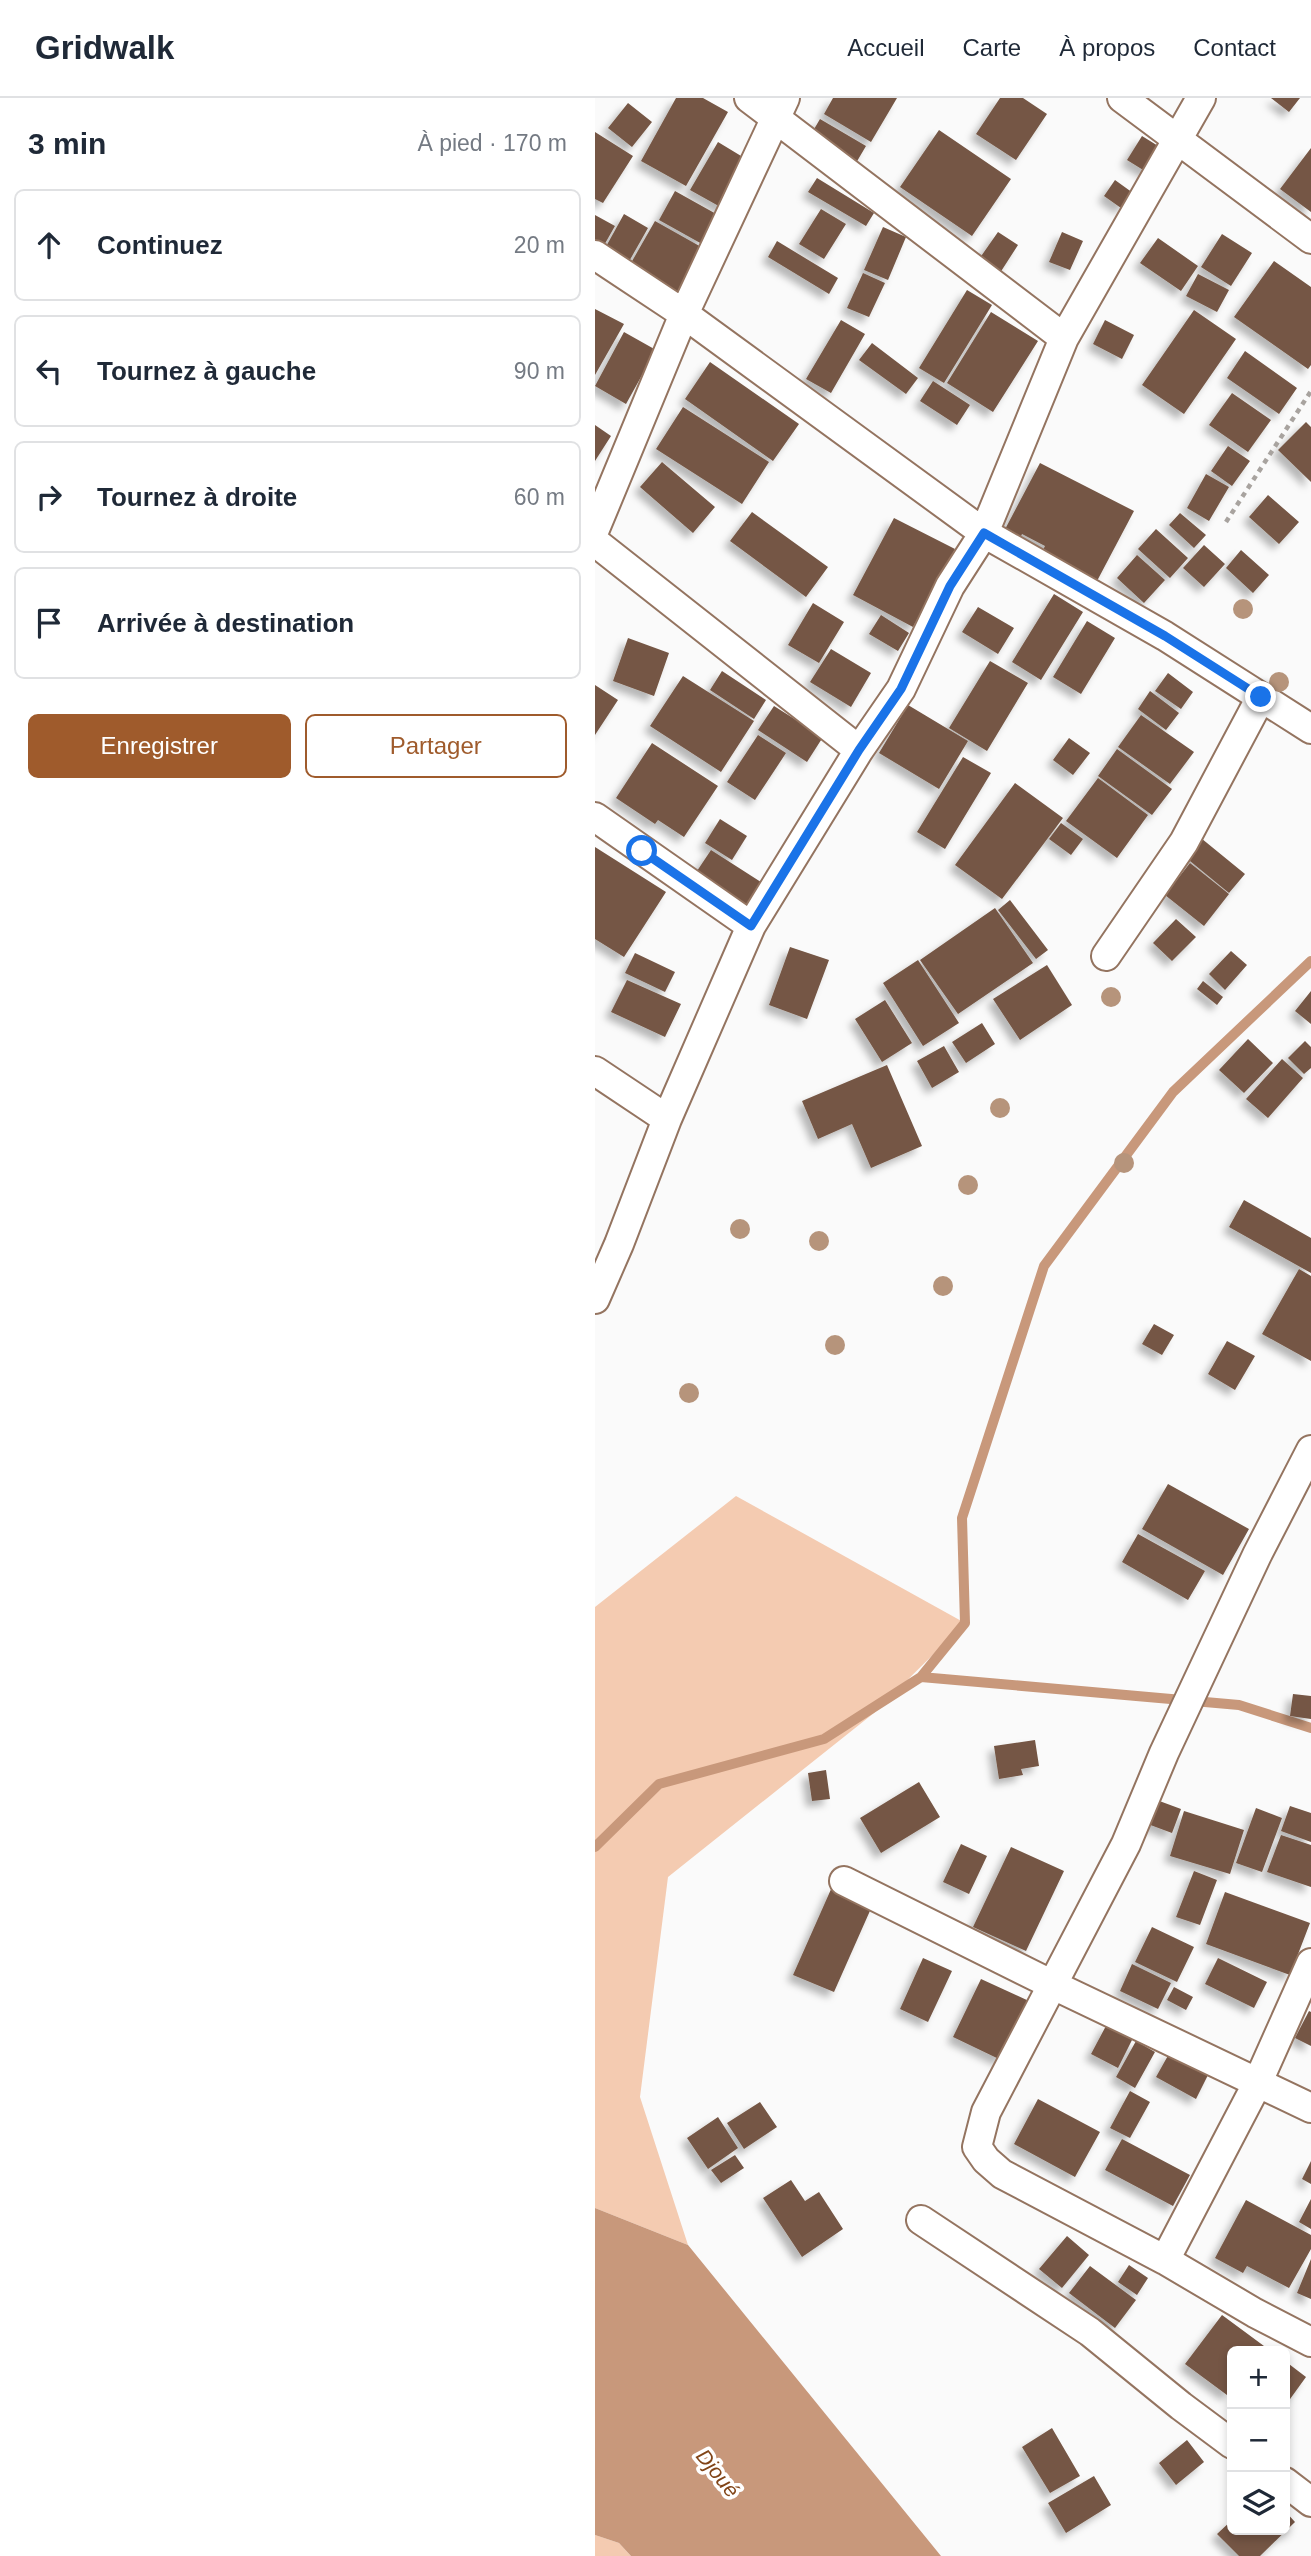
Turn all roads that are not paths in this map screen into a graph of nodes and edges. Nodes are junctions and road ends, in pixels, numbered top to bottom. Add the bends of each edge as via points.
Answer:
1 (749, 98) edge
2 (1122, 98) edge
3 (1202, 98) edge
4 (781, 108) edge
5 (1178, 138) junction
6 (1311, 239) edge
7 (595, 255) edge
8 (684, 314) junction
9 (1063, 338) junction
10 (595, 529) edge
11 (984, 533) junction
12 (595, 542) edge
13 (1261, 697) junction
14 (1311, 729) edge
15 (859, 750) junction
16 (595, 817) edge
17 (751, 926) junction
18 (1105, 956) dead end
19 (595, 1071) edge
20 (667, 1119) junction
21 (595, 1299) edge
22 (1311, 1450) edge
23 (845, 1881) dead end
24 (1311, 1963) edge
25 (1051, 1984) junction
26 (1257, 2084) junction
27 (1311, 2108) edge
28 (921, 2220) dead end
29 (1165, 2260) junction
30 (1311, 2342) edge
31 (1227, 2440) edge
32 (1290, 2486) edge
33 (1311, 2502) edge

1 - 4 street
2 - 5 street
3 - 5 street
4 - 8 street
4 - 9 street
5 - 6 street
5 - 9 street
7 - 8 street
8 - 10 street
8 - 11 street
9 - 11 street
11 - 13 street via 1165,636
11 - 15 street via 950,586 901,689
12 - 15 street
13 - 14 street
13 - 18 street via 1184,842
15 - 17 street
16 - 17 street
17 - 20 street
19 - 20 street
20 - 21 street
22 - 25 street via 1164,1753 1126,1844
23 - 25 street
24 - 26 street
25 - 26 street
25 - 29 street via 986,2112 977,2147 1002,2174
26 - 27 street
26 - 29 street
28 - 31 street via 1090,2332
29 - 30 street
32 - 33 street

